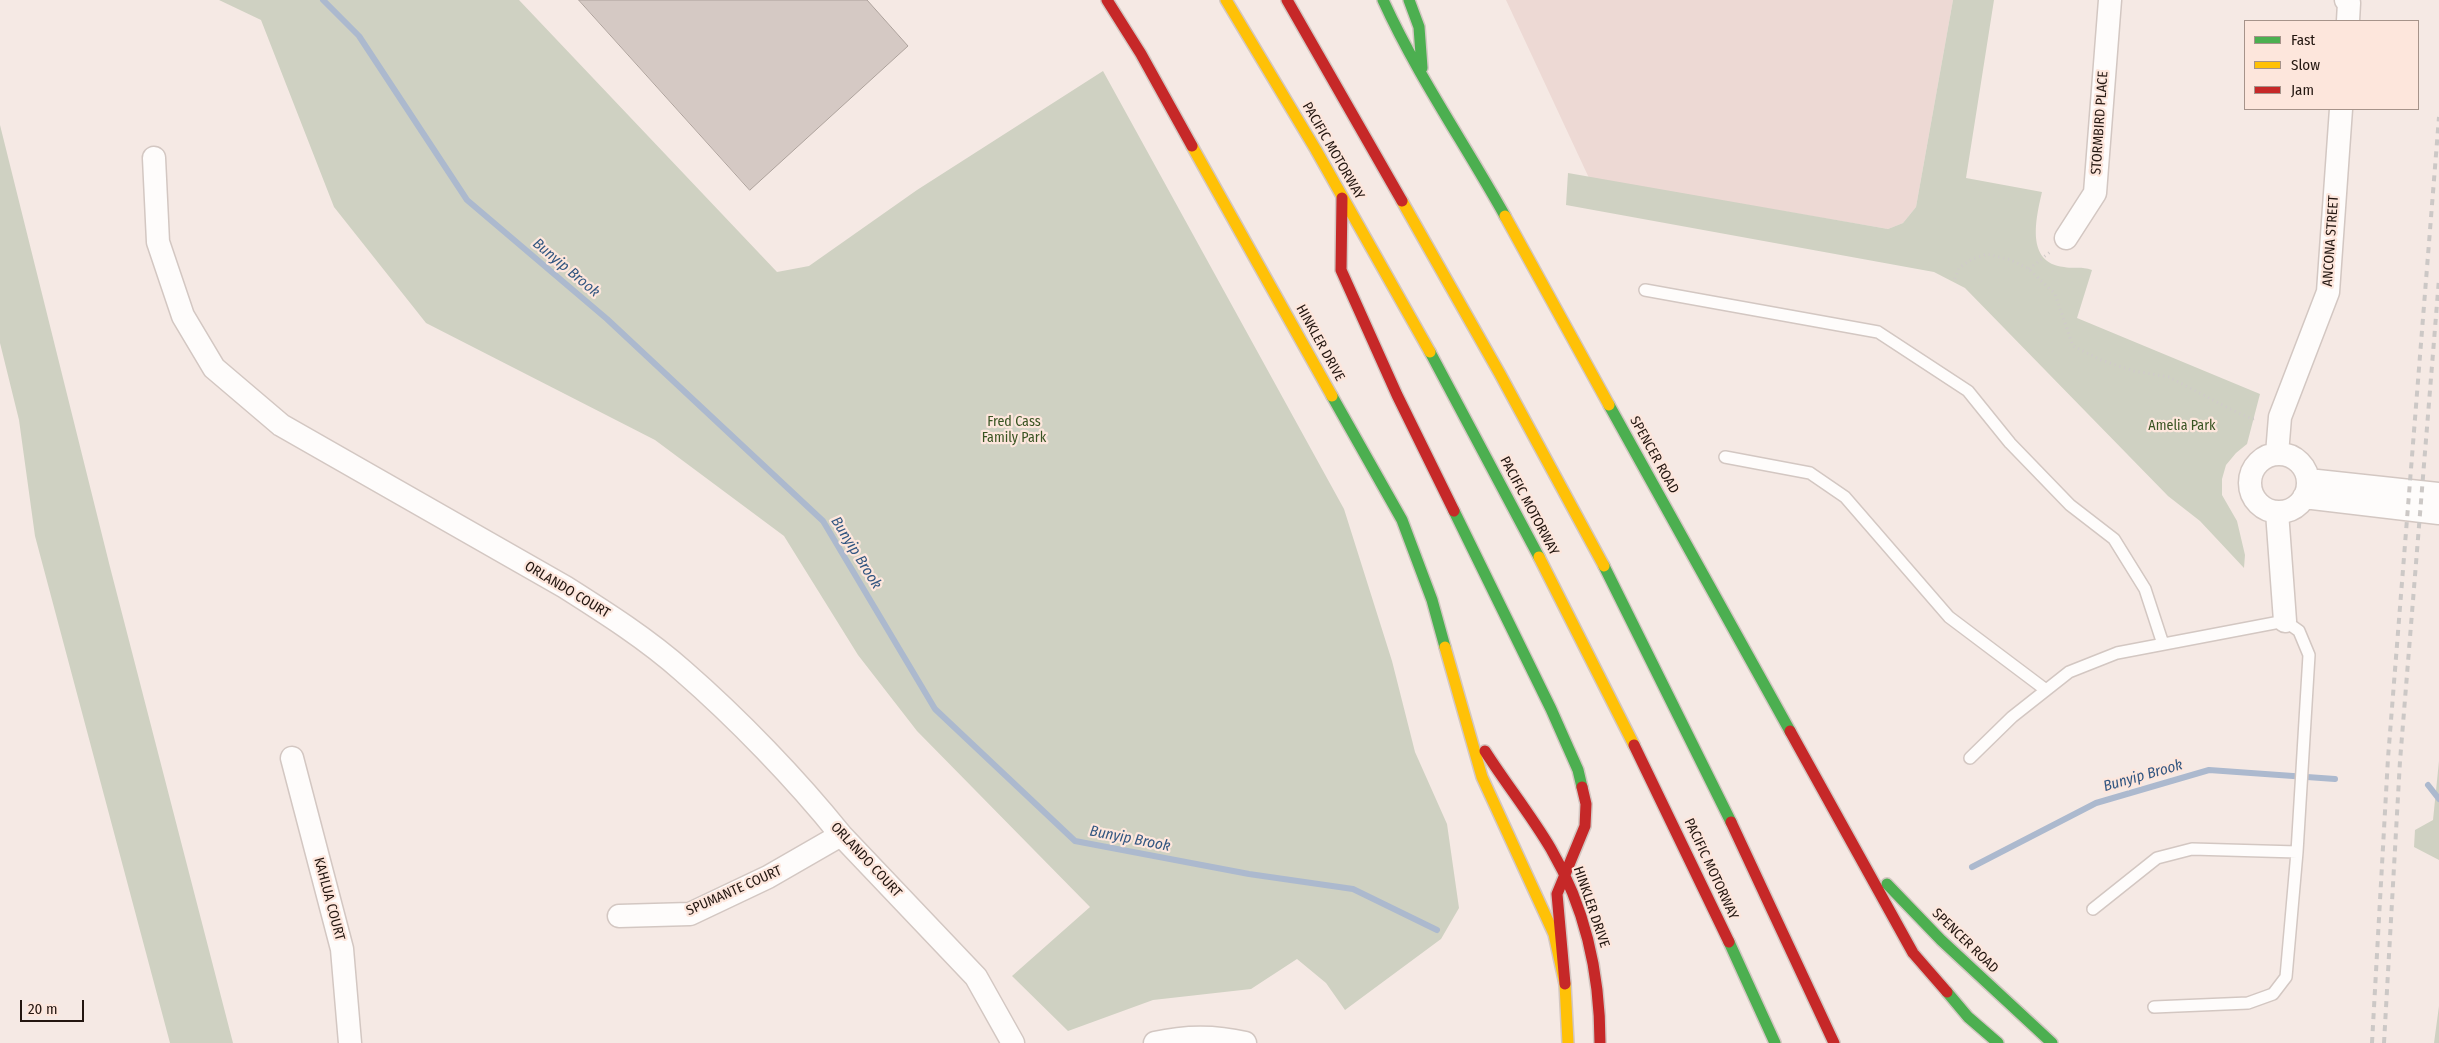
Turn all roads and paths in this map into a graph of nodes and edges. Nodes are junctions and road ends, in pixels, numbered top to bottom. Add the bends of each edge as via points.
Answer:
1 (1107, 0) edge
2 (1226, 0) edge
3 (1287, 0) edge
4 (1383, 0) edge
5 (1409, 0) edge
6 (2110, 0) edge
7 (2346, 0) edge
8 (2348, 20) edge
9 (1422, 70) junction
10 (2341, 110) edge
11 (154, 158) dead end
12 (1342, 196) junction
13 (2066, 238) joint
14 (2029, 269) junction
15 (1955, 279) dead end
16 (1645, 290) dead end
17 (2280, 417) junction
18 (2277, 454) junction
19 (1725, 457) dead end
20 (2306, 488) junction
21 (2439, 494) edge
22 (2277, 512) junction
23 (2439, 513) edge
24 (2285, 622) junction
25 (2163, 644) junction
26 (2046, 690) junction
27 (1466, 719) junction
28 (292, 758) dead end
29 (1970, 758) dead end
30 (841, 835) junction
31 (2297, 852) junction
32 (1861, 856) junction
33 (1565, 873) junction
34 (2093, 909) dead end
35 (619, 916) dead end
36 (1565, 984) junction
37 (2154, 1007) dead end
38 (1968, 1017) junction
39 (350, 1043) edge
40 (1013, 1043) edge
41 (1155, 1043) edge
42 (1245, 1043) edge
43 (1568, 1043) edge
44 (1600, 1043) edge
45 (1775, 1043) edge
46 (1834, 1043) edge
47 (1989, 1043) edge
48 (1998, 1043) edge
49 (2052, 1043) edge

1 - 27 main road, HINKLER DRIVE via 1141,54 1389,493 1432,600
2 - 12 main road, PACIFIC MOTORWAY
3 - 46 main road via 1468,315 1570,501 1665,686
4 - 9 main road, SPENCER ROAD via 1400,37
5 - 9 main road, SPENCER ROAD via 1419,27
6 - 13 street, STORMBIRD PLACE via 2095,192
7 - 8 street via 2349,3
9 - 32 main road, SPENCER ROAD
10 - 17 street, ANCONA STREET via 2328,292
11 - 30 street, ORLANDO COURT via 158,242 183,316 214,368 226,380 281,425 565,587 633,633 682,670 726,711
12 - 33 main road via 1341,270 1396,395 1578,770 1586,818 1579,845
12 - 45 main road, PACIFIC MOTORWAY via 1502,486 1638,749
13 - 14 path
14 - 15 path via 1987,254 1959,268
14 - 17 path via 2055,294 2073,346 2134,371 2169,377 2252,418
16 - 25 lane via 1878,332 1968,391 2010,443 2070,505 2114,539 2145,589
17 - 18 street, ANCONA STREET
18 - 20 street via 2286,454 2301,463
18 - 22 street via 2267,456 2253,469 2250,488 2260,504
19 - 26 lane via 1810,473 1845,497 1949,617
20 - 21 street
20 - 22 street via 2293,508
20 - 23 street
22 - 24 street
24 - 25 lane
24 - 31 lane via 2299,630 2309,655
25 - 26 lane via 2117,653 2069,672
26 - 29 lane via 2012,717
27 - 33 main road, HINKLER DRIVE
27 - 36 main road, HINKLER DRIVE via 1486,789 1547,915
28 - 39 street, KAHLUA COURT via 342,949
30 - 35 street, SPUMANTE COURT via 768,877 690,914
30 - 40 street, ORLANDO COURT via 976,977
31 - 34 lane via 2192,849 2156,858
31 - 37 lane via 2286,977 2273,994 2248,1004
32 - 38 main road, SPENCER ROAD via 1913,953
32 - 49 main road, SPENCER ROAD via 1941,940
33 - 36 main road via 1557,894
33 - 44 main road, HINKLER DRIVE via 1593,961 1600,1002
36 - 43 main road, HINKLER DRIVE
38 - 47 main road
38 - 48 main road, SPENCER ROAD
41 - 42 street via 1210,1038

